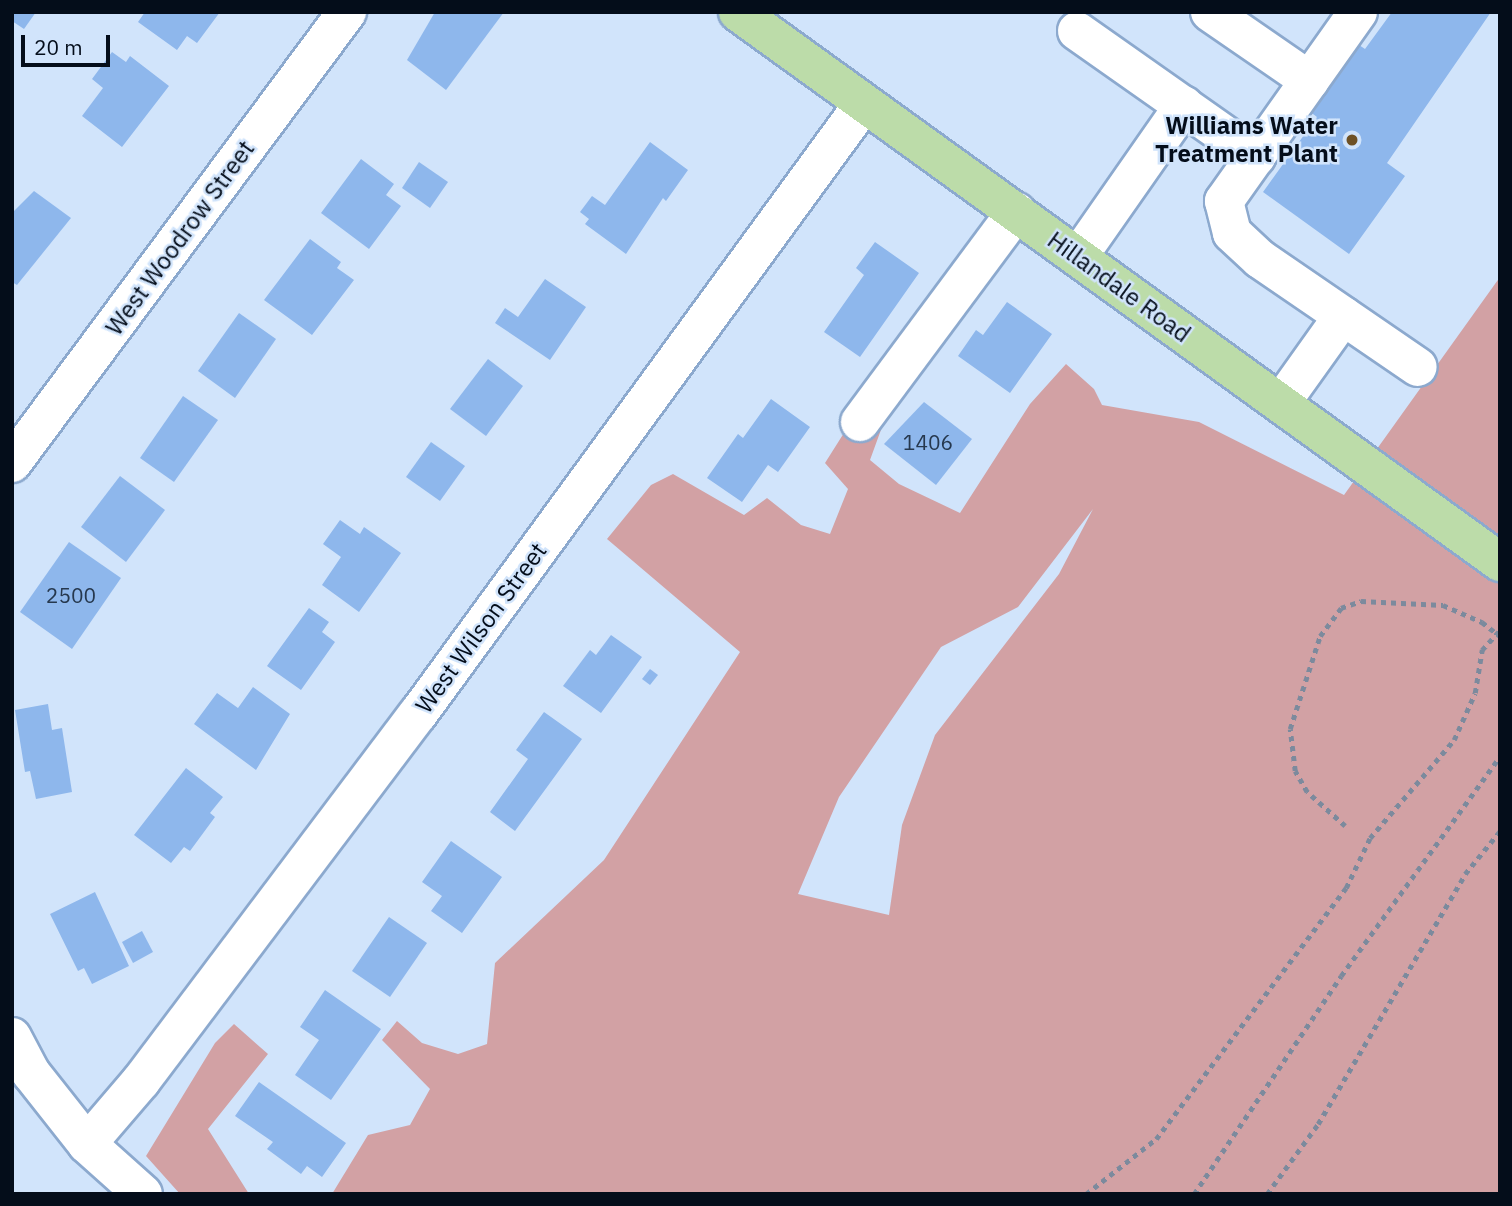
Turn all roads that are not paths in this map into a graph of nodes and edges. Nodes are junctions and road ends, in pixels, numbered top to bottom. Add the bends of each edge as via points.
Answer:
1 (347, 12) edge
2 (738, 12) edge
3 (1210, 12) edge
4 (1358, 12) edge
5 (1077, 30) dead end
6 (1310, 81) junction
7 (864, 103) junction
8 (1184, 105) junction
9 (1256, 157) junction
10 (1016, 212) junction
11 (1078, 257) junction
12 (1343, 316) junction
13 (1418, 367) dead end
14 (1280, 403) junction
15 (860, 422) dead end
16 (12, 463) edge
17 (1500, 562) edge
18 (12, 1037) edge
19 (87, 1144) junction
20 (143, 1194) edge

1 - 16 street, West Woodrow Street
2 - 7 main road, Hillandale Road
3 - 6 street
4 - 6 street
5 - 8 street
6 - 9 street
7 - 10 main road, Hillandale Road
7 - 19 street, West Wilson Street via 418,714 141,1081
8 - 9 street
8 - 11 street
9 - 12 street via 1224,201 1232,233 1259,259
10 - 11 main road, Hillandale Road
10 - 15 street
11 - 14 main road, Hillandale Road
12 - 13 street
12 - 14 street
14 - 17 main road, Hillandale Road
18 - 19 street via 31,1073
19 - 20 street

